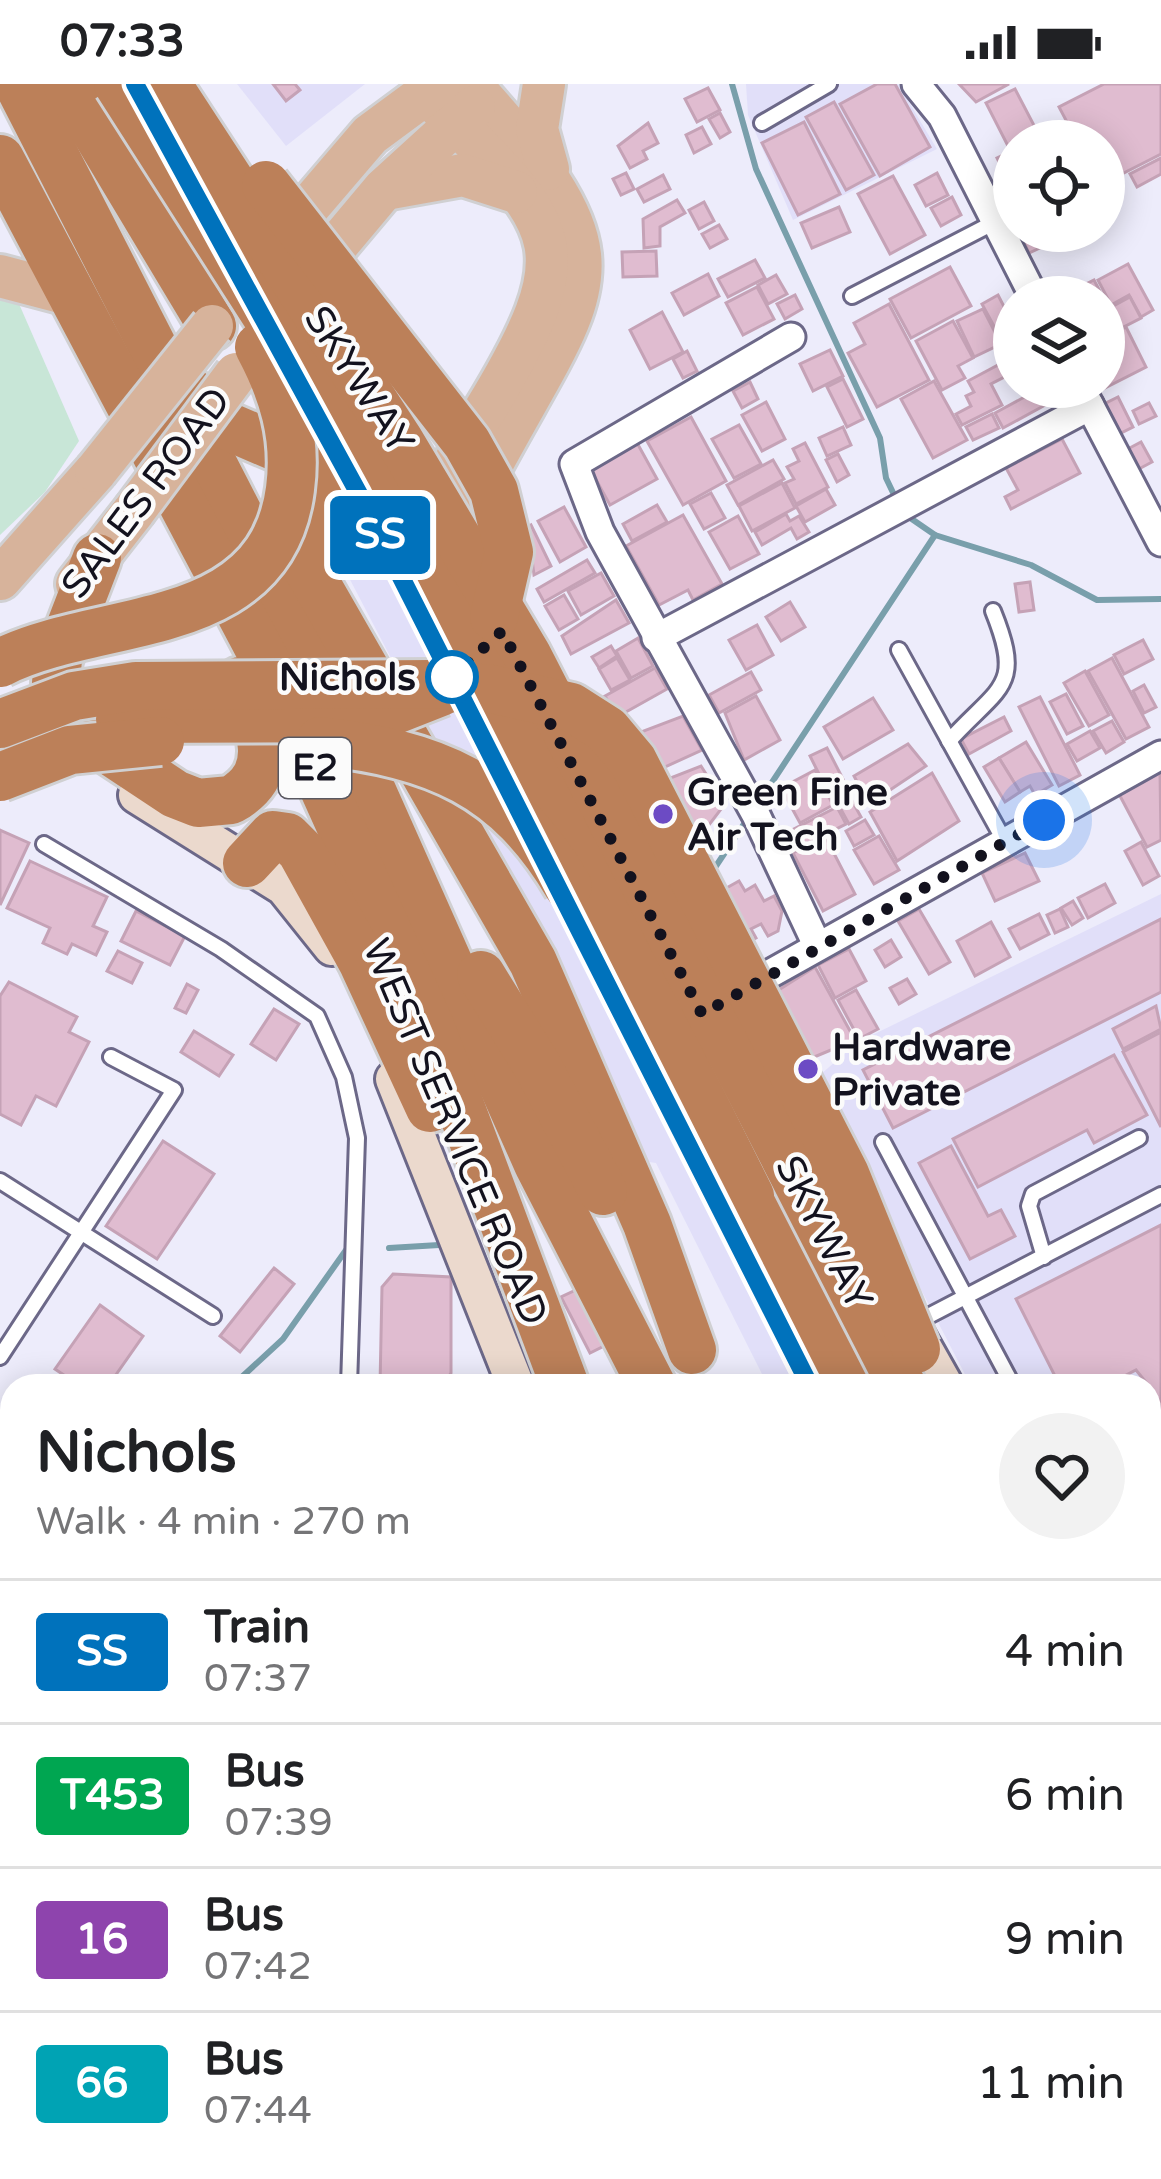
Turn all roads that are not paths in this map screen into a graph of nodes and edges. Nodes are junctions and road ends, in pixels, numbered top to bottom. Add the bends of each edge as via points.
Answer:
1 (18, 84) edge
2 (67, 84) edge
3 (117, 84) edge
4 (167, 84) edge
5 (192, 84) edge
6 (544, 84) edge
7 (829, 84) edge
8 (916, 84) edge
9 (464, 94) edge
10 (762, 123) dead end
11 (0, 159) edge
12 (539, 191) junction
13 (376, 198) junction
14 (993, 218) edge
15 (993, 223) edge
16 (0, 276) edge
17 (72, 295) junction
18 (852, 296) dead end
19 (212, 326) junction
20 (791, 337) dead end
21 (162, 363) junction
22 (1065, 408) edge
23 (1091, 408) edge
24 (189, 512) junction
25 (464, 518) junction
26 (1161, 542) edge
27 (97, 558) junction
28 (0, 579) edge
29 (993, 611) dead end
30 (656, 638) junction
31 (899, 650) dead end
32 (4, 691) edge
33 (949, 741) junction
34 (0, 747) edge
35 (80, 748) junction
36 (1161, 755) edge
37 (0, 778) edge
38 (1005, 842) junction
39 (44, 844) dead end
40 (247, 863) junction
41 (416, 883) junction
42 (817, 945) junction
43 (714, 1006) junction
44 (111, 1057) dead end
45 (1139, 1138) dead end
46 (883, 1142) dead end
47 (0, 1181) edge
48 (1161, 1195) edge
49 (750, 1196) junction
50 (80, 1234) junction
51 (1044, 1257) junction
52 (969, 1297) junction
53 (538, 1312) junction
54 (213, 1316) dead end
55 (910, 1325) junction
56 (0, 1357) edge
57 (702, 1368) edge
58 (349, 1374) edge
59 (511, 1374) edge
60 (561, 1374) edge
61 (646, 1374) edge
62 (844, 1374) edge
63 (901, 1374) edge
64 (901, 1374) edge
65 (928, 1374) edge
66 (938, 1374) edge
67 (1007, 1374) edge

1 - 21 highway, E2
2 - 19 highway
3 - 32 highway, bridge via 276,379 292,448 288,508 262,559 221,594
3 - 49 highway, SKYWAY, bridge via 490,676
4 - 63 highway, SKYWAY, bridge via 527,655
5 - 34 highway, bridge via 466,443 504,522 505,586 483,641 452,686 389,716 89,721
6 - 12 main road
7 - 10 lane
8 - 14 street via 942,116
9 - 12 main road
9 - 13 main road, SALES ROAD
9 - 19 main road, SALES ROAD, bridge via 370,135
11 - 17 highway, E2
12 - 13 main road via 463,175
12 - 25 main road via 580,238 579,291 560,346
13 - 27 main road, SALES ROAD, bridge
15 - 18 lane
16 - 17 main road
17 - 24 highway, E2
19 - 28 main road, SALES ROAD, bridge
20 - 30 street via 574,464
21 - 25 highway via 215,417 254,441
21 - 41 highway, E2
22 - 30 street
23 - 26 street
24 - 35 highway via 200,588 262,733 258,777 232,800 198,803
24 - 53 highway, E2 via 272,673 431,1028
25 - 43 main road
25 - 57 highway via 314,488 300,520 305,566 533,962
27 - 32 main road, SALES ROAD
27 - 35 highway via 56,669
29 - 33 lane via 1011,666
30 - 42 street via 756,815
31 - 33 lane
32 - 35 main road, WEST SERVICE ROAD
32 - 65 highway, bridge via 492,689 545,698 596,721 633,761 845,1174
33 - 38 lane
35 - 37 main road
35 - 40 main road, WEST SERVICE ROAD
36 - 38 street
37 - 49 highway, bridge via 95,745 278,740 406,754 466,779 514,813 557,868
38 - 42 street
39 - 58 lane via 317,1016 344,1077 357,1138
40 - 53 highway via 273,835 301,851 362,961 487,1237
40 - 59 main road, WEST SERVICE ROAD via 317,922 348,973
41 - 57 highway, E2 via 538,1067
41 - 61 highway, E2 via 538,1164
42 - 43 street
43 - 55 main road
43 - 64 main road
44 - 50 lane via 174,1090
45 - 51 lane via 1033,1195
46 - 52 lane
47 - 50 lane
48 - 51 lane
49 - 62 highway, SKYWAY
50 - 54 lane
50 - 56 lane
51 - 52 lane
52 - 55 lane
52 - 67 lane
53 - 60 highway, E2
55 - 66 main road

